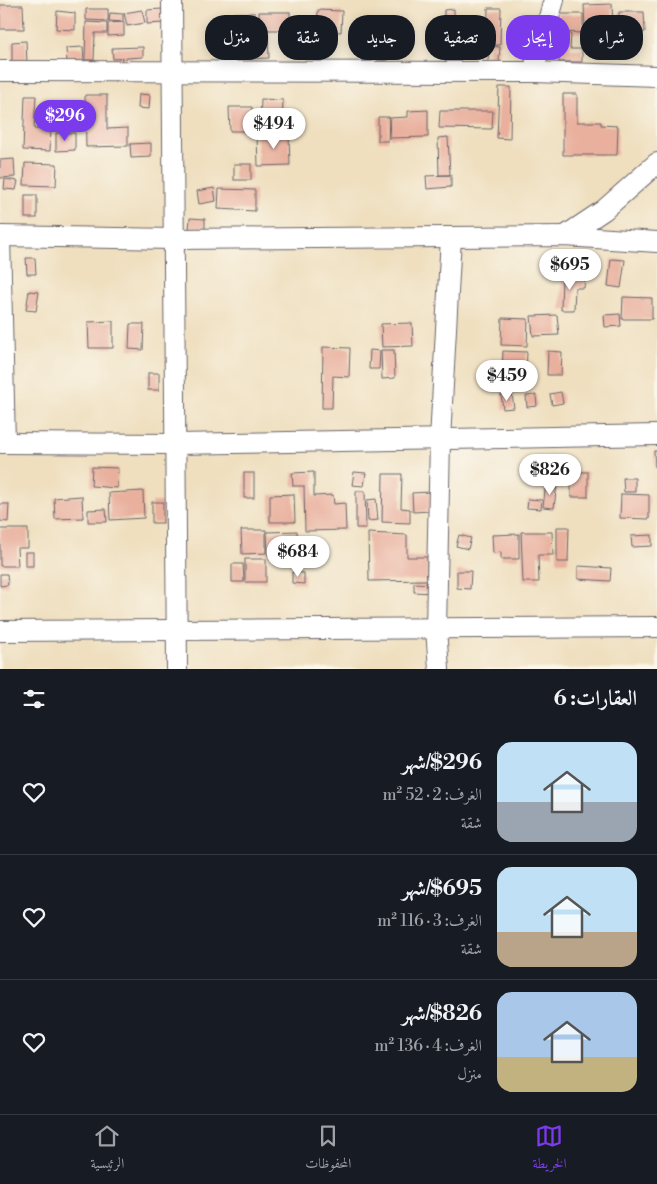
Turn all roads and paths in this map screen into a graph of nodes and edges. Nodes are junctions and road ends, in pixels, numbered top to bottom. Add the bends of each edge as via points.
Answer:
1 (172, 0) edge
2 (554, 0) edge
3 (0, 71) edge
4 (533, 72) junction
5 (173, 73) junction
6 (657, 76) edge
7 (657, 163) edge
8 (0, 236) edge
9 (565, 236) junction
10 (451, 237) junction
11 (174, 240) junction
12 (657, 242) edge
13 (657, 435) edge
14 (440, 440) junction
15 (2, 443) edge
16 (176, 444) junction
17 (657, 627) edge
18 (436, 628) junction
19 (177, 630) junction
20 (0, 631) edge
21 (177, 669) edge
22 (439, 669) edge

1 - 5 street
2 - 4 street
3 - 5 street
4 - 5 street
4 - 6 street
5 - 11 street
7 - 9 street via 604,210
8 - 11 street
8 - 15 street
9 - 10 street
9 - 12 street
10 - 11 street
10 - 14 street
11 - 16 street
13 - 14 street
14 - 16 street
14 - 18 street
15 - 16 street
16 - 19 street
17 - 18 street
18 - 19 street
18 - 22 street
19 - 20 street
19 - 21 street

